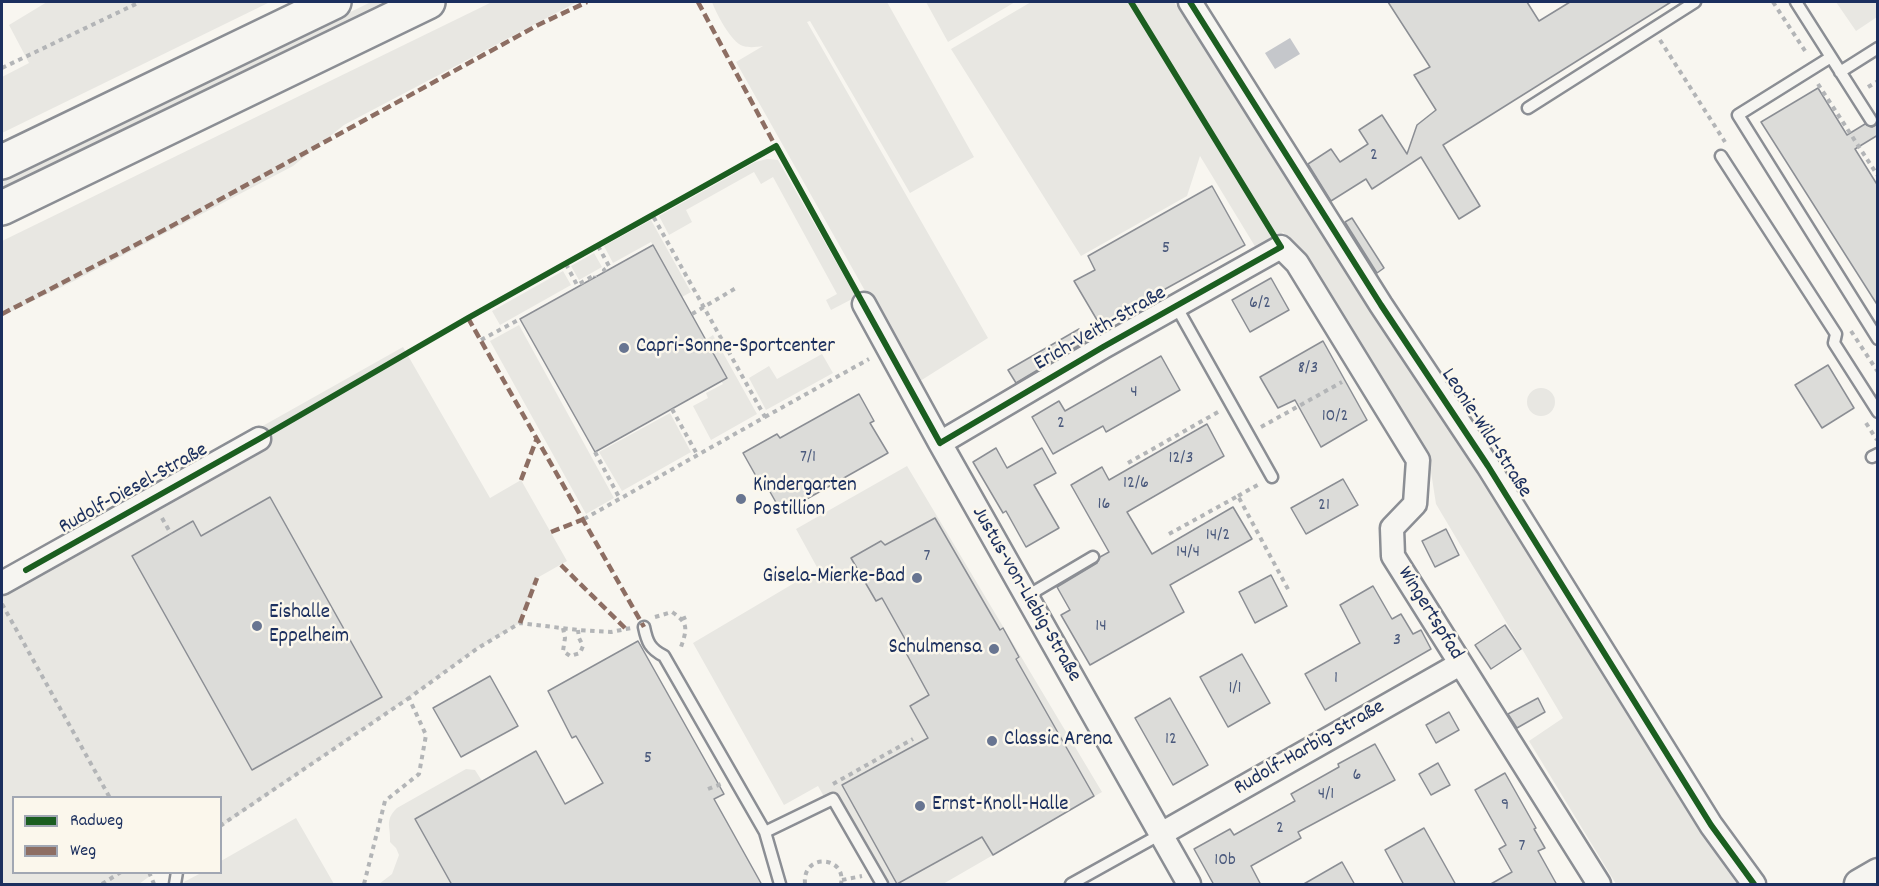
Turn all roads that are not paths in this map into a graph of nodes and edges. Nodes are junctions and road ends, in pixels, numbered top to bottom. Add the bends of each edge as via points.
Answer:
1 (334, 2) edge
2 (428, 2) edge
3 (1190, 2) edge
4 (1695, 2) edge
5 (1796, 2) edge
6 (1878, 48) edge
7 (1831, 57) junction
8 (1840, 72) junction
9 (1528, 108) dead end
10 (1872, 120) dead end
11 (1721, 156) dead end
12 (2, 162) edge
13 (2, 208) edge
14 (1281, 247) joint
15 (864, 304) dead end
16 (1176, 306) junction
17 (1878, 339) edge
18 (1878, 412) edge
19 (259, 439) dead end
20 (940, 443) junction
21 (1272, 477) road end
22 (1093, 557) dead end
23 (2, 583) edge
24 (1027, 596) junction
25 (644, 627) road end
26 (1460, 664) junction
27 (765, 832) junction
28 (1161, 834) junction
29 (1878, 873) edge
30 (780, 885) edge
31 (882, 885) edge
32 (1071, 885) edge
33 (1189, 885) edge
34 (1599, 885) edge
35 (1754, 885) edge
36 (1858, 885) edge

1 - 12 highway
2 - 13 highway
3 - 35 street, Leonie-Wild-Straße via 1381,305 1488,466 1711,825
4 - 9 lane
5 - 7 lane
6 - 8 lane
7 - 8 lane
7 - 17 lane via 1738,115
8 - 10 lane
11 - 18 lane via 1836,334 1834,343
14 - 16 street, Erich-Veith-Straße
14 - 26 street, Wingertspfad via 1297,263 1418,460 1415,504 1392,528 1393,556
15 - 20 street, Justus-von-Liebig-Straße
16 - 20 street, Erich-Veith-Straße
16 - 21 lane
19 - 23 street, Rudolf-Diesel-Straße
20 - 24 street, Justus-von-Liebig-Straße
22 - 24 lane
24 - 28 street, Justus-von-Liebig-Straße
25 - 27 lane via 654,651 664,656
26 - 28 street, Rudolf-Harbig-Straße
26 - 34 street, Wingertspfad
27 - 30 lane
27 - 31 lane via 833,799
28 - 32 lane
28 - 33 street, Justus-von-Liebig-Straße
29 - 36 street

